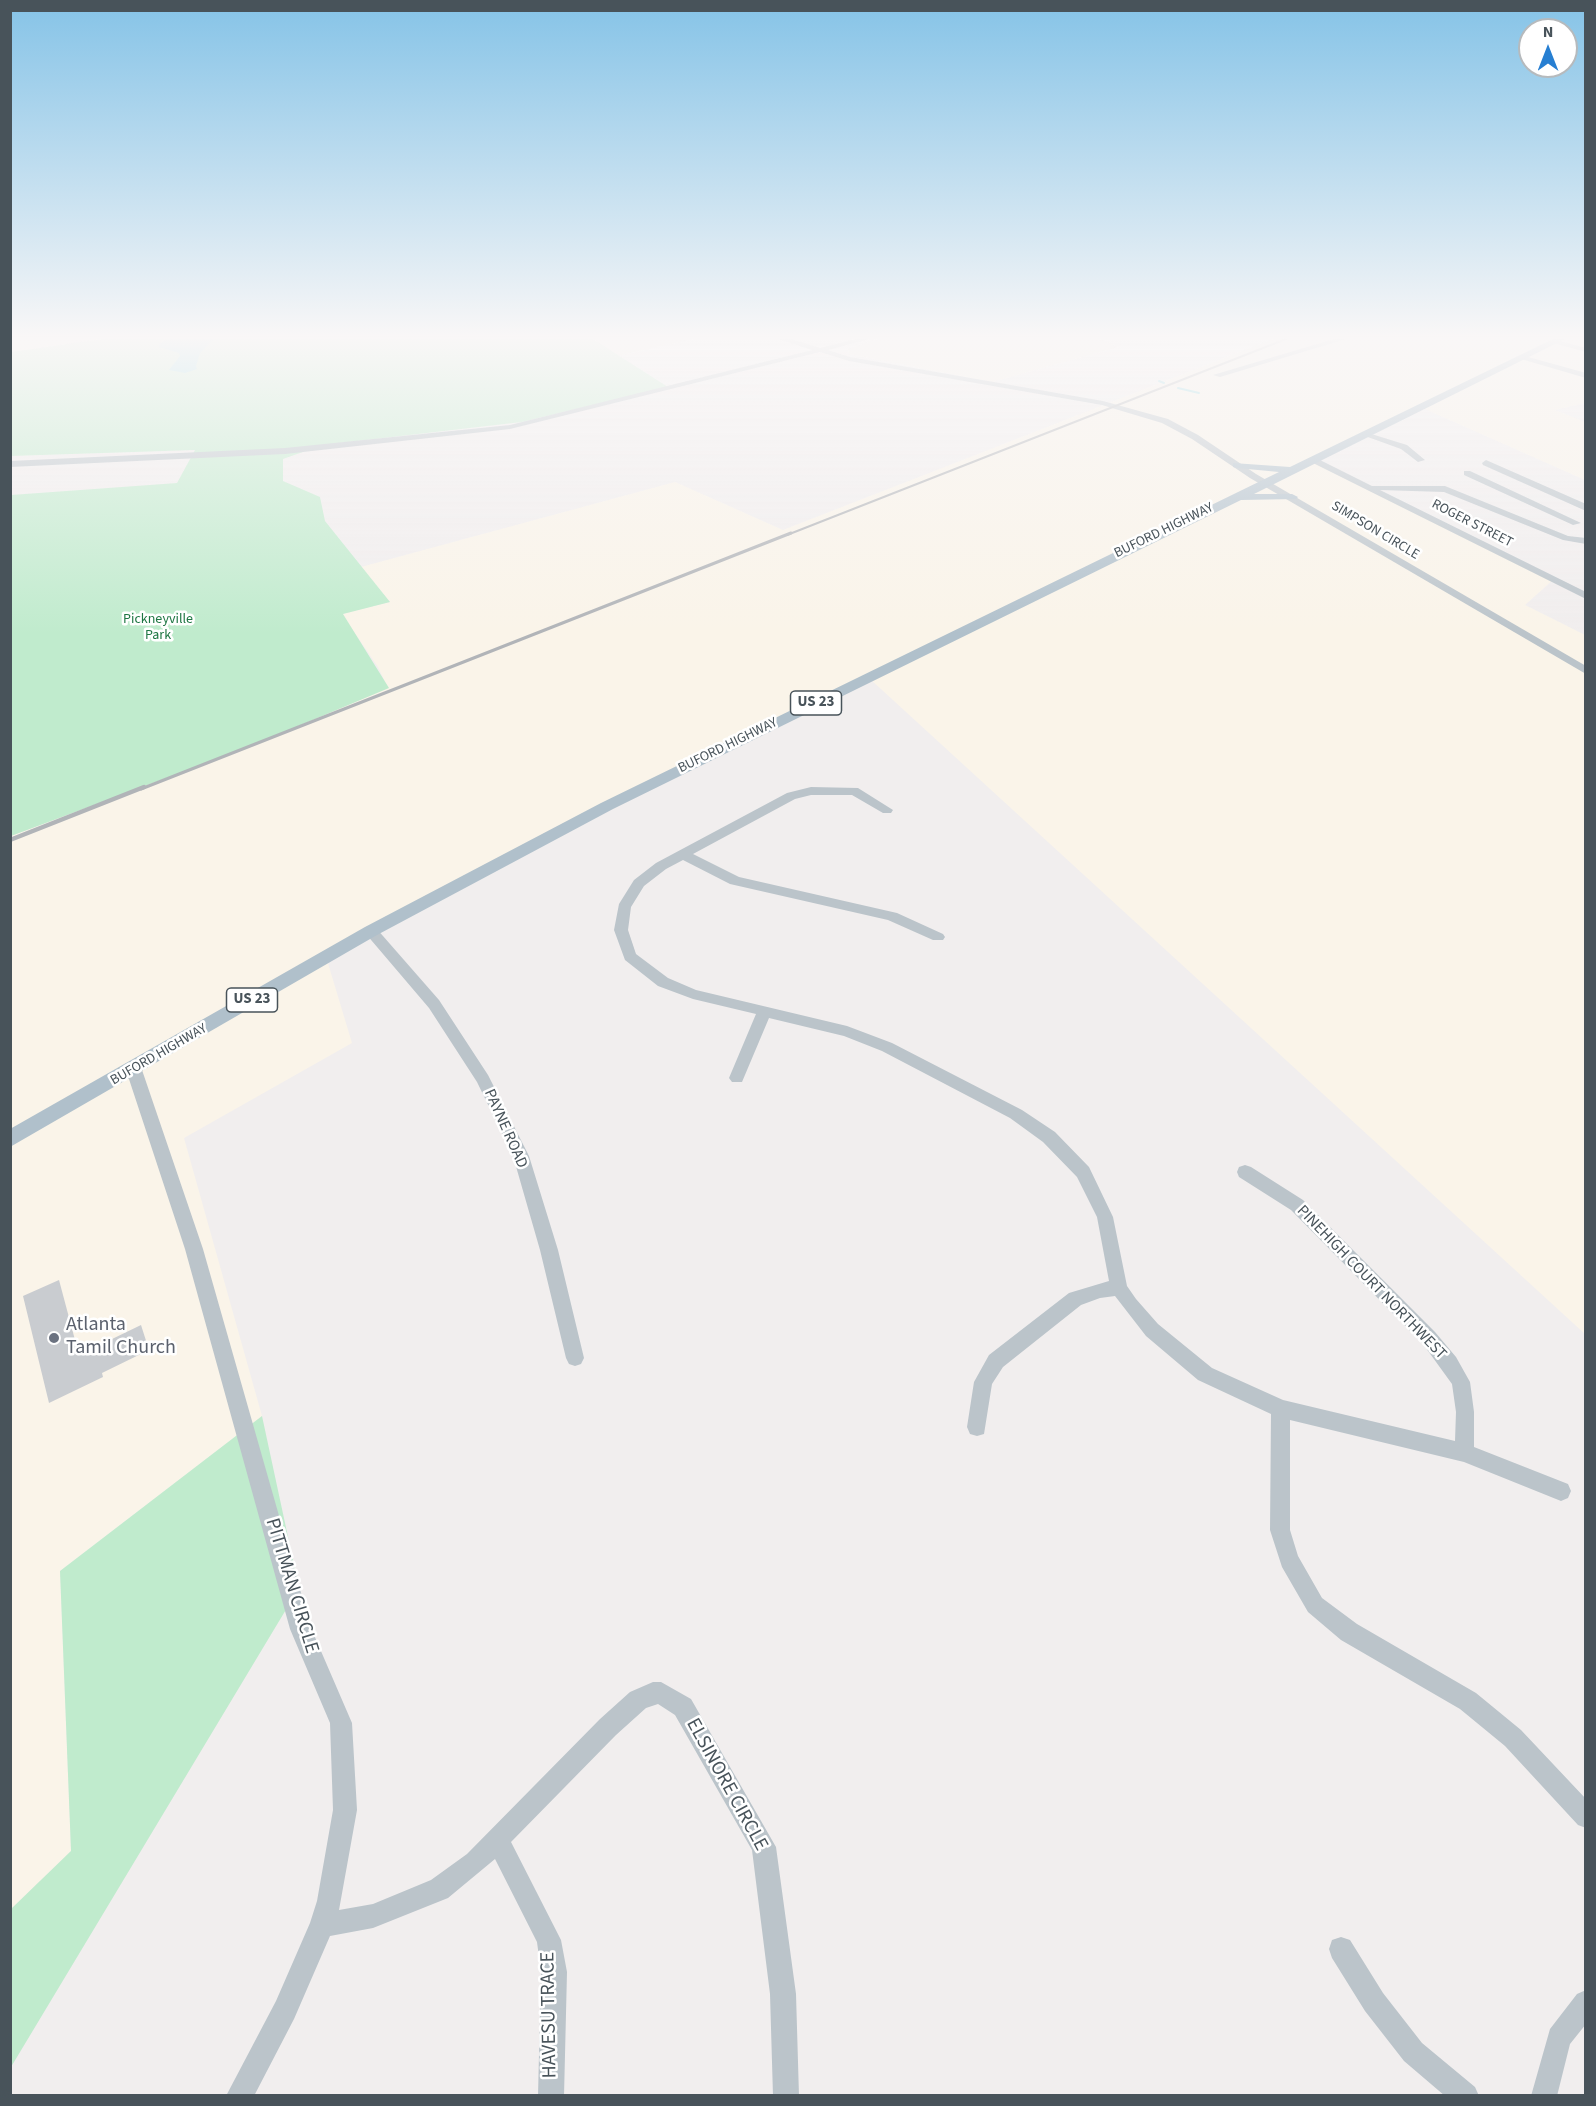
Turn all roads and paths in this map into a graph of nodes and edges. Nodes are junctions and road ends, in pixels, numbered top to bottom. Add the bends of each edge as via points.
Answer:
1 (426, 437) edge
2 (1197, 437) edge
3 (1361, 437) edge
4 (1377, 437) edge
5 (1314, 460) junction
6 (1421, 460) dead end
7 (1485, 463) dead end
8 (10, 464) edge
9 (1238, 465) junction
10 (1294, 469) junction
11 (1467, 473) dead end
12 (1379, 477) dead end
13 (1264, 482) junction
14 (1456, 486) dead end
15 (1375, 489) junction
16 (1445, 489) junction
17 (1292, 497) junction
18 (1232, 498) junction
19 (1586, 508) edge
20 (1586, 517) edge
21 (1576, 524) junction
22 (1559, 535) junction
23 (1586, 541) edge
24 (1586, 596) edge
25 (1586, 670) edge
26 (887, 810) dead end
27 (684, 854) junction
28 (371, 932) junction
29 (938, 937) dead end
30 (765, 1010) junction
31 (134, 1070) junction
32 (737, 1078) dead end
33 (10, 1139) edge
34 (1245, 1172) dead end
35 (1119, 1288) junction
36 (575, 1358) dead end
37 (1281, 1409) junction
38 (977, 1427) dead end
39 (1464, 1453) junction
40 (1561, 1491) dead end
41 (1586, 1817) edge
42 (497, 1839) junction
43 (322, 1925) junction
44 (1341, 1949) dead end
45 (1586, 2003) edge
46 (239, 2096) edge
47 (551, 2096) edge
48 (786, 2096) edge
49 (1466, 2096) edge
50 (1544, 2096) edge

1 - 8 street via 285,451
2 - 9 street, SIMPSON CIRCLE
3 - 5 main road, BUFORD HIGHWAY / US 23
4 - 6 street via 1404,447
5 - 10 main road, BUFORD HIGHWAY / US 23
5 - 15 street, ROGER STREET
7 - 19 street
9 - 10 main road
9 - 13 street, SIMPSON CIRCLE
10 - 13 main road, BUFORD HIGHWAY / US 23
11 - 21 street
12 - 15 street
13 - 17 street, SIMPSON CIRCLE
13 - 18 main road, BUFORD HIGHWAY / US 23
14 - 16 street
15 - 16 street
15 - 24 street, ROGER STREET
16 - 22 street
17 - 18 main road
17 - 25 street, SIMPSON CIRCLE
18 - 28 main road, BUFORD HIGHWAY / US 23 via 608,806
20 - 21 street
21 - 22 street
22 - 23 street
26 - 27 street via 854,791 811,791 791,796
27 - 29 street via 735,881 892,916
27 - 30 street via 648,874 630,895 621,919 630,957 663,982 693,994
28 - 31 main road, BUFORD HIGHWAY / US 23
28 - 36 street, PAYNE ROAD via 434,1004 483,1079 520,1156 549,1250
30 - 32 street
30 - 35 street via 847,1031 887,1047 1016,1114 1049,1137 1083,1172 1095,1193 1105,1217
31 - 33 main road, BUFORD HIGHWAY / US 23
31 - 43 street, PITTMAN CIRCLE via 194,1249 301,1629 341,1723 345,1810
34 - 39 street, PINEHIGH COURT NORTHWEST via 1304,1212 1430,1338 1461,1382
35 - 37 street via 1152,1330 1180,1355 1206,1374
35 - 38 street via 1076,1299 996,1361 983,1382
37 - 39 street
37 - 41 street via 1280,1530 1288,1560 1315,1605 1349,1632 1468,1701 1513,1738
39 - 40 street
42 - 43 street, ELSINORE CIRCLE via 475,1862 439,1889 373,1916
42 - 47 street, HAVESU TRACE via 549,1940 554,1972
42 - 48 street, ELSINORE CIRCLE via 638,1700 661,1693 683,1707 764,1847 783,1994
43 - 46 street, PITTMAN CIRCLE via 285,2010
44 - 49 street via 1374,2002 1413,2052
45 - 50 street via 1559,2038

